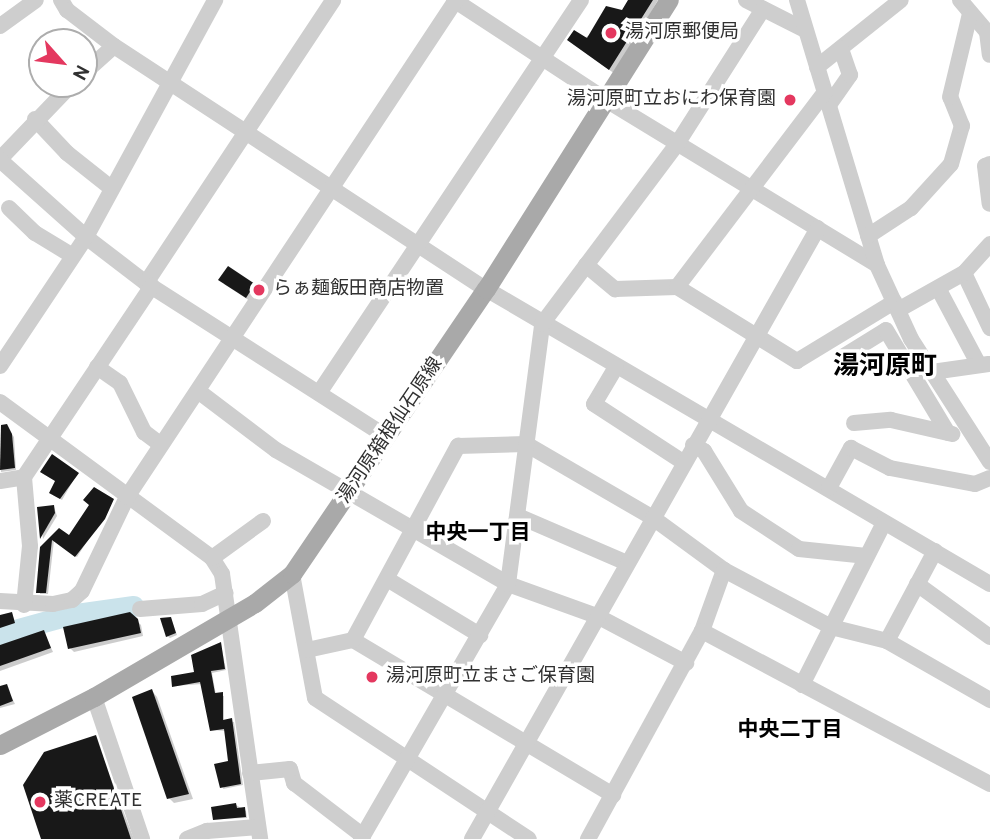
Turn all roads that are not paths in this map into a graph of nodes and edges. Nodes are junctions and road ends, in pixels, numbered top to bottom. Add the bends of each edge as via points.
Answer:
1 (36, 0) edge
2 (61, 0) edge
3 (215, 0) edge
4 (333, 0) edge
5 (455, 0) edge
6 (581, 0) edge
7 (669, 0) edge
8 (746, 0) edge
9 (797, 0) edge
10 (901, 0) edge
11 (960, 0) edge
12 (763, 9) junction
13 (970, 14) junction
14 (0, 26) edge
15 (805, 30) junction
16 (114, 46) junction
17 (841, 49) junction
18 (990, 55) edge
19 (542, 59) junction
20 (98, 60) edge
21 (817, 67) junction
22 (170, 82) junction
23 (58, 98) edge
24 (827, 98) junction
25 (606, 100) junction
26 (36, 119) junction
27 (245, 131) junction
28 (677, 144) junction
29 (0, 159) edge
30 (990, 164) edge
31 (111, 188) junction
32 (332, 188) junction
33 (754, 190) junction
34 (990, 204) edge
35 (9, 208) dead end
36 (818, 228) junction
37 (868, 236) junction
38 (86, 237) junction
39 (990, 244) edge
40 (418, 246) junction
41 (73, 256) junction
42 (586, 265) junction
43 (877, 265) junction
44 (964, 273) junction
45 (149, 284) junction
46 (677, 287) junction
47 (938, 288) junction
48 (486, 289) junction
49 (896, 306) junction
50 (542, 324) junction
51 (990, 328) edge
52 (756, 335) junction
53 (234, 339) junction
54 (844, 356) dead end
55 (985, 364) edge
56 (0, 366) edge
57 (97, 367) junction
58 (616, 367) junction
59 (932, 372) junction
60 (198, 391) junction
61 (319, 393) junction
62 (0, 402) edge
63 (708, 418) junction
64 (854, 423) dead end
65 (948, 433) junction
66 (972, 434) junction
67 (387, 437) junction
68 (49, 438) junction
69 (526, 444) junction
70 (693, 445) junction
71 (161, 446) junction
72 (683, 462) junction
73 (990, 462) edge
74 (24, 477) junction
75 (990, 478) edge
76 (0, 481) edge
77 (829, 488) junction
78 (351, 491) junction
79 (127, 497) junction
80 (517, 516) junction
81 (653, 518) junction
82 (263, 521) dead end
83 (884, 523) junction
84 (414, 529) junction
85 (935, 551) junction
86 (867, 556) junction
87 (212, 558) junction
88 (626, 564) junction
89 (724, 570) junction
90 (292, 574) junction
91 (387, 579) junction
92 (508, 584) junction
93 (917, 584) junction
94 (990, 584) edge
95 (226, 593) junction
96 (0, 601) edge
97 (24, 605) junction
98 (140, 609) dead end
99 (597, 617) junction
100 (228, 619) junction
101 (831, 627) junction
102 (702, 631) junction
103 (480, 635) junction
104 (990, 637) edge
105 (353, 640) junction
106 (887, 642) junction
107 (307, 650) junction
108 (686, 663) junction
109 (802, 685) junction
110 (445, 695) junction
111 (94, 697) junction
112 (990, 700) edge
113 (526, 744) junction
114 (0, 745) edge
115 (410, 757) junction
116 (250, 773) junction
117 (990, 784) edge
118 (612, 795) junction
119 (488, 811) junction
120 (259, 833) edge
121 (362, 837) edge
122 (142, 839) edge
123 (187, 839) edge
124 (471, 839) edge
125 (529, 839) edge
126 (588, 839) edge

1 - 14 street
2 - 16 street via 67,10
3 - 22 street
4 - 27 street
5 - 19 street
5 - 32 street
6 - 19 street
7 - 25 main road, 湯河原箱根仙石原線
8 - 12 street
9 - 15 street
10 - 17 street
11 - 13 street
12 - 15 street
12 - 28 street
13 - 18 street via 986,32
13 - 37 street via 950,97 962,126 951,164 911,208
15 - 21 street
16 - 20 street
16 - 22 street
17 - 21 street
17 - 24 street via 850,75
19 - 25 street
19 - 40 street
21 - 24 street
22 - 27 street
22 - 31 street
23 - 26 street
24 - 33 street
24 - 37 street
25 - 28 street
25 - 48 main road, 湯河原箱根仙石原線
26 - 29 street
26 - 31 street via 67,153
27 - 32 street
27 - 45 street
28 - 33 street
28 - 42 street
29 - 38 street
30 - 34 street via 985,166
31 - 38 street
32 - 40 street
32 - 53 street
33 - 36 street
33 - 46 street
35 - 41 street via 35,233
36 - 43 street
36 - 52 street
37 - 43 street
38 - 41 street
38 - 45 street
39 - 44 street
40 - 48 street
40 - 61 street
41 - 56 street
42 - 46 street via 615,289
42 - 50 street
43 - 49 street
44 - 47 street
44 - 51 street
45 - 53 street
45 - 57 street
46 - 52 street
47 - 49 street
47 - 55 street
48 - 50 street
48 - 67 main road, 湯河原箱根仙石原線
49 - 52 street via 797,361
49 - 59 street
50 - 58 street
50 - 69 street
52 - 63 street
53 - 60 street
53 - 61 street
54 - 65 street via 886,330
55 - 59 street
57 - 68 street
57 - 71 street via 120,383 144,432
58 - 63 street
58 - 72 street via 594,404
59 - 66 street
60 - 71 street
60 - 78 street via 276,450
61 - 67 street
62 - 68 street
63 - 70 street
63 - 77 street
64 - 65 street via 891,420
65 - 66 street
66 - 73 street
67 - 78 main road, 湯河原箱根仙石原線
68 - 74 street
68 - 79 street
69 - 80 street
69 - 81 street
69 - 84 street via 457,446
70 - 72 street
70 - 86 street via 704,451 741,511 799,549
71 - 79 street
72 - 81 street
74 - 76 street
74 - 97 street via 30,546
75 - 77 street via 975,484 890,468 851,448
77 - 83 street
78 - 84 street
78 - 90 main road, 湯河原箱根仙石原線
79 - 87 street
79 - 97 street via 82,591 72,600
80 - 88 street
80 - 92 street
81 - 88 street
81 - 89 street
82 - 87 street
83 - 85 street
83 - 86 street
84 - 91 street
84 - 92 street
85 - 93 street
85 - 94 street
86 - 101 street
87 - 95 street
88 - 99 street
89 - 101 street
89 - 102 street
90 - 100 main road, 湯河原箱根仙石原線
90 - 107 street
91 - 103 street
91 - 105 street
92 - 99 street
92 - 103 street
93 - 104 street
93 - 106 street
95 - 98 street via 202,604
95 - 100 street
96 - 97 street
99 - 108 street
99 - 113 street
100 - 111 main road, 湯河原箱根仙石原線
100 - 116 street
101 - 106 street
101 - 109 street
102 - 108 street
102 - 109 street
103 - 110 street
105 - 107 street
105 - 110 street
106 - 112 street
107 - 115 street via 315,698
108 - 118 street
109 - 117 street
110 - 113 street
110 - 115 street
111 - 114 main road, 湯河原箱根仙石原線
111 - 122 street
113 - 118 street
113 - 119 street
115 - 119 street
115 - 121 street
116 - 120 street
116 - 121 street via 290,769 294,783
118 - 126 street
119 - 124 street
119 - 125 street
120 - 123 street via 207,831

